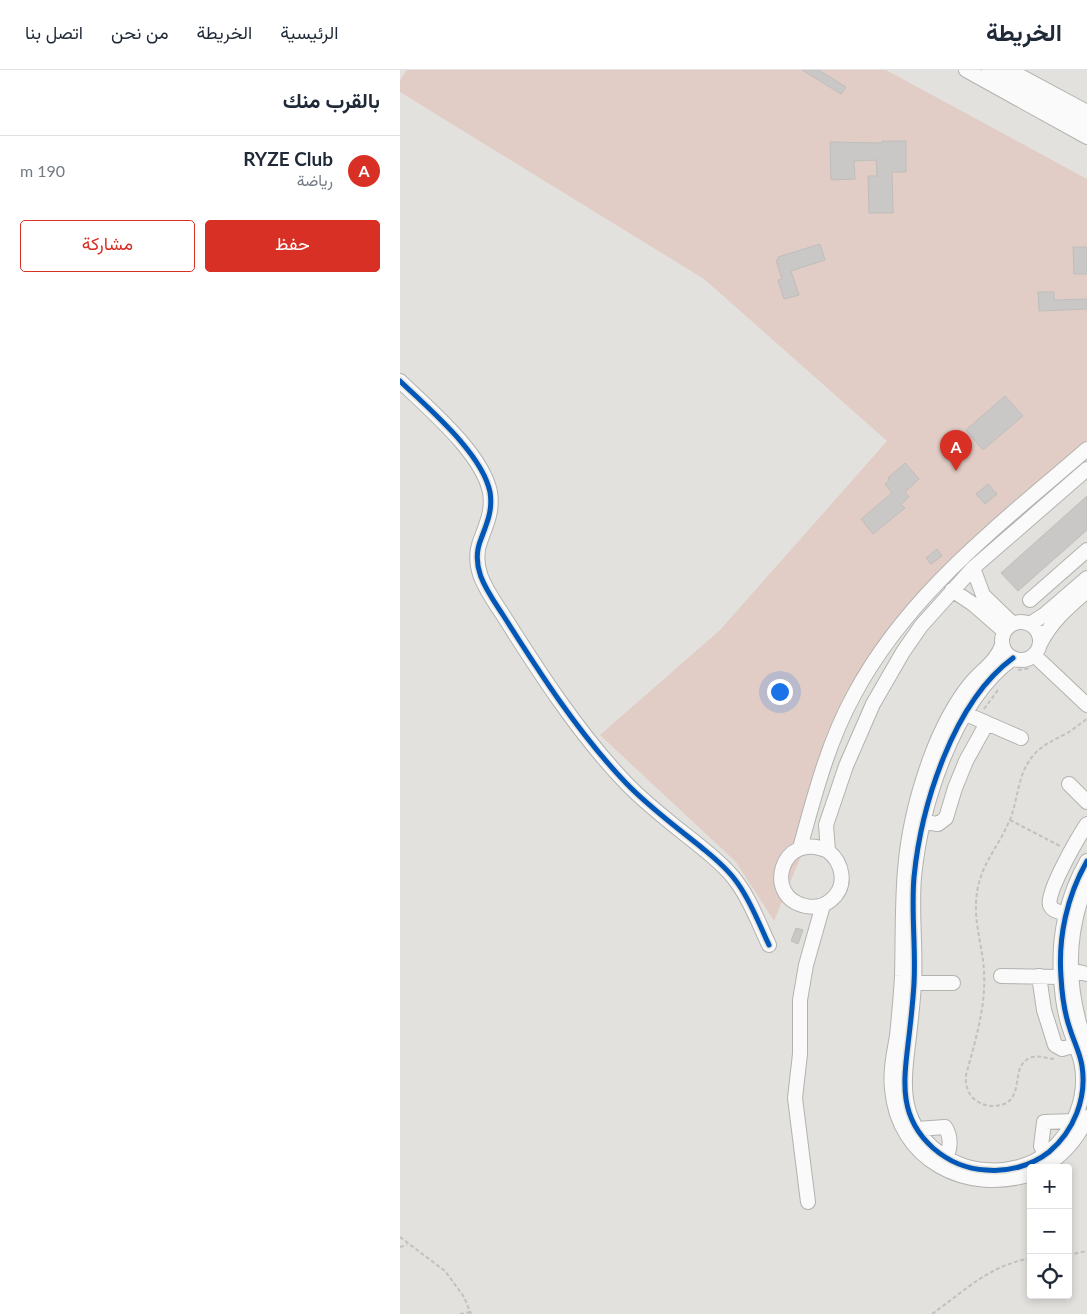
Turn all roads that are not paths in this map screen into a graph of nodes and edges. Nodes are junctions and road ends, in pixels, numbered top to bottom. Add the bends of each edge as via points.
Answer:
1 (966, 70) edge
2 (989, 70) edge
3 (1008, 70) edge
4 (1087, 112) edge
5 (1087, 125) edge
6 (1087, 137) edge
7 (400, 381) edge
8 (1087, 449) edge
9 (1087, 469) edge
10 (1087, 550) edge
11 (1071, 564) junction
12 (973, 568) junction
13 (1086, 588) edge
14 (952, 590) junction
15 (1030, 600) dead end
16 (1030, 624) junction
17 (1008, 627) junction
18 (1002, 645) junction
19 (1037, 653) junction
20 (1013, 658) junction
21 (1087, 705) edge
22 (977, 718) junction
23 (1022, 738) dead end
24 (1069, 784) dead end
25 (1087, 802) edge
26 (924, 822) junction
27 (1087, 824) edge
28 (800, 848) junction
29 (828, 851) junction
30 (1087, 861) edge
31 (1086, 886) edge
32 (908, 895) junction
33 (823, 904) junction
34 (1066, 914) junction
35 (769, 945) dead end
36 (1065, 973) junction
37 (1087, 974) edge
38 (1001, 976) dead end
39 (1039, 976) junction
40 (914, 983) junction
41 (953, 983) dead end
42 (1075, 1003) edge
43 (1081, 1047) edge
44 (1081, 1119) edge
45 (917, 1129) junction
46 (946, 1157) junction
47 (1044, 1161) edge
48 (1027, 1175) edge
49 (808, 1202) dead end

1 - 6 street
2 - 5 street
3 - 4 street
7 - 35 street via 457,439 484,476 491,507 478,546 477,568 514,632 610,766 637,795 720,863 736,881
8 - 28 street via 962,558 907,615 887,642 854,694 838,727
9 - 12 street
10 - 11 street
11 - 13 street
11 - 15 street
12 - 14 street
12 - 17 street via 983,595
13 - 16 street
13 - 19 street via 1053,622
14 - 17 street
14 - 29 street via 903,652 869,712 826,825
16 - 17 street via 1023,621
16 - 19 street via 1039,634
17 - 18 street
18 - 20 street
18 - 32 street via 959,700 930,758 911,825 904,871
19 - 20 street via 1024,660
19 - 21 street
20 - 22 street via 990,679
22 - 23 street
22 - 26 street via 938,774
22 - 26 street via 972,748 946,818 938,824
24 - 25 street
26 - 32 street
27 - 34 street via 1049,899 1052,909
28 - 29 street via 814,846
28 - 33 street via 784,863 782,885 795,902 809,907
29 - 33 street via 841,868 842,883 835,896
30 - 34 street
31 - 36 street via 1079,903
32 - 40 street
32 - 48 street via 892,1081 900,1121 912,1142 928,1158 959,1176 995,1181
33 - 49 street via 800,1000 800,1054 795,1098
34 - 36 street via 1061,945
36 - 37 street
36 - 39 street
36 - 42 street
38 - 39 street
39 - 43 street via 1044,1010 1055,1045 1062,1049
40 - 41 street
40 - 45 street via 904,1087 908,1109
42 - 43 street via 1067,1019
43 - 44 street via 1083,1089 1078,1111
44 - 47 street
44 - 47 street via 1044,1122 1041,1146
45 - 46 street
45 - 46 street via 945,1127 950,1145
46 - 47 street via 970,1168 992,1171

